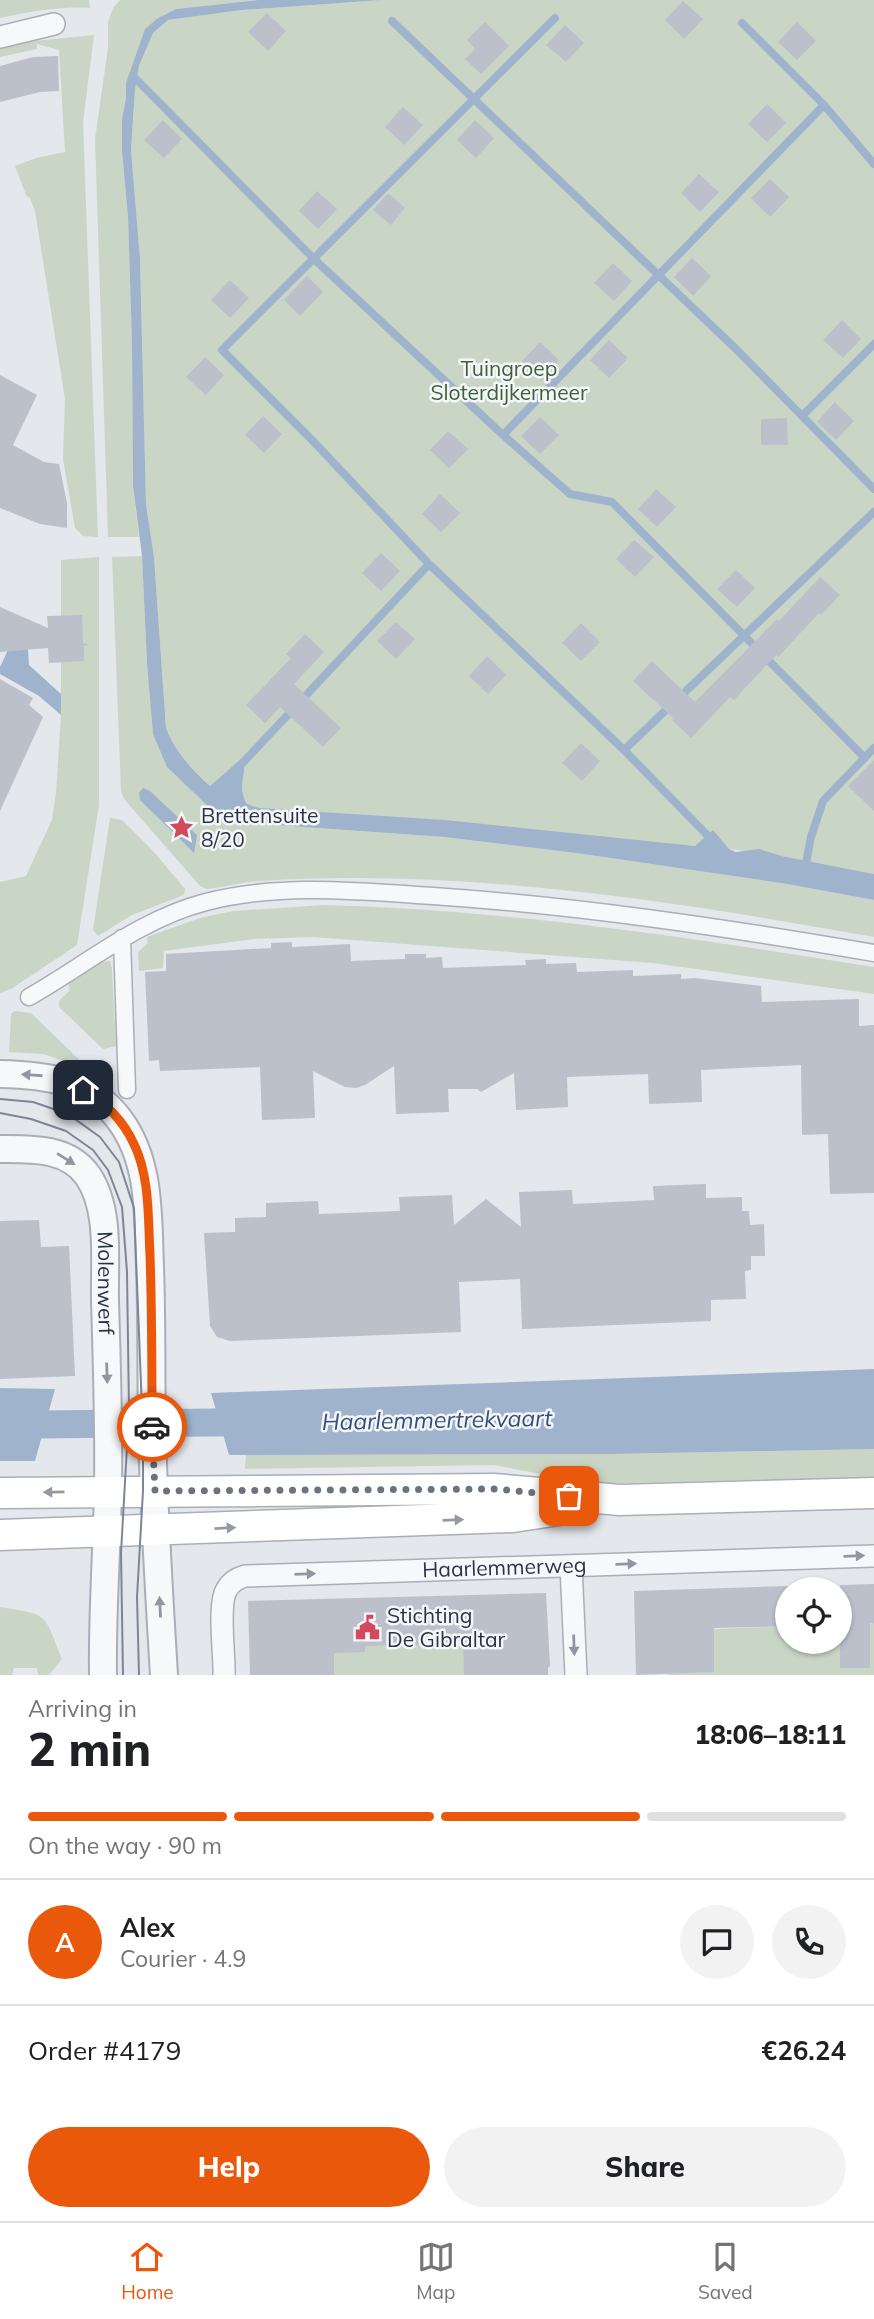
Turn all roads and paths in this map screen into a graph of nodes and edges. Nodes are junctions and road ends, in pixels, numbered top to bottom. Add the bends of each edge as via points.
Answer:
1 (54, 24) dead end
2 (0, 37) edge
3 (121, 938) junction
4 (874, 953) edge
5 (29, 997) dead end
6 (0, 1074) edge
7 (127, 1090) dead end
8 (0, 1149) edge
9 (108, 1491) junction
10 (155, 1491) junction
11 (0, 1493) edge
12 (874, 1493) edge
13 (620, 1500) junction
14 (157, 1530) junction
15 (106, 1533) junction
16 (0, 1535) edge
17 (874, 1556) edge
18 (571, 1566) junction
19 (103, 1675) edge
20 (164, 1675) edge
21 (224, 1675) edge
22 (576, 1675) edge

1 - 2 street
3 - 4 street via 206,902 251,894 373,892 615,913
3 - 5 street
3 - 7 street
10 -> 6 street via 148,1210 135,1146 118,1117 70,1082
8 -> 9 street, Molenwerf via 55,1152 87,1175 96,1195 103,1232
9 - 10 main road
9 -> 11 main road
9 - 15 street, Molenwerf
10 - 13 main road via 495,1489
10 - 14 street
12 - 13 main road
14 -> 13 main road via 513,1517
14 - 15 main road
20 -> 14 street
15 - 16 main road
15 - 19 street, Molenwerf
18 -> 17 street, Haarlemmerweg
21 -> 18 street, Haarlemmerweg via 225,1591 237,1578
18 -> 22 street

